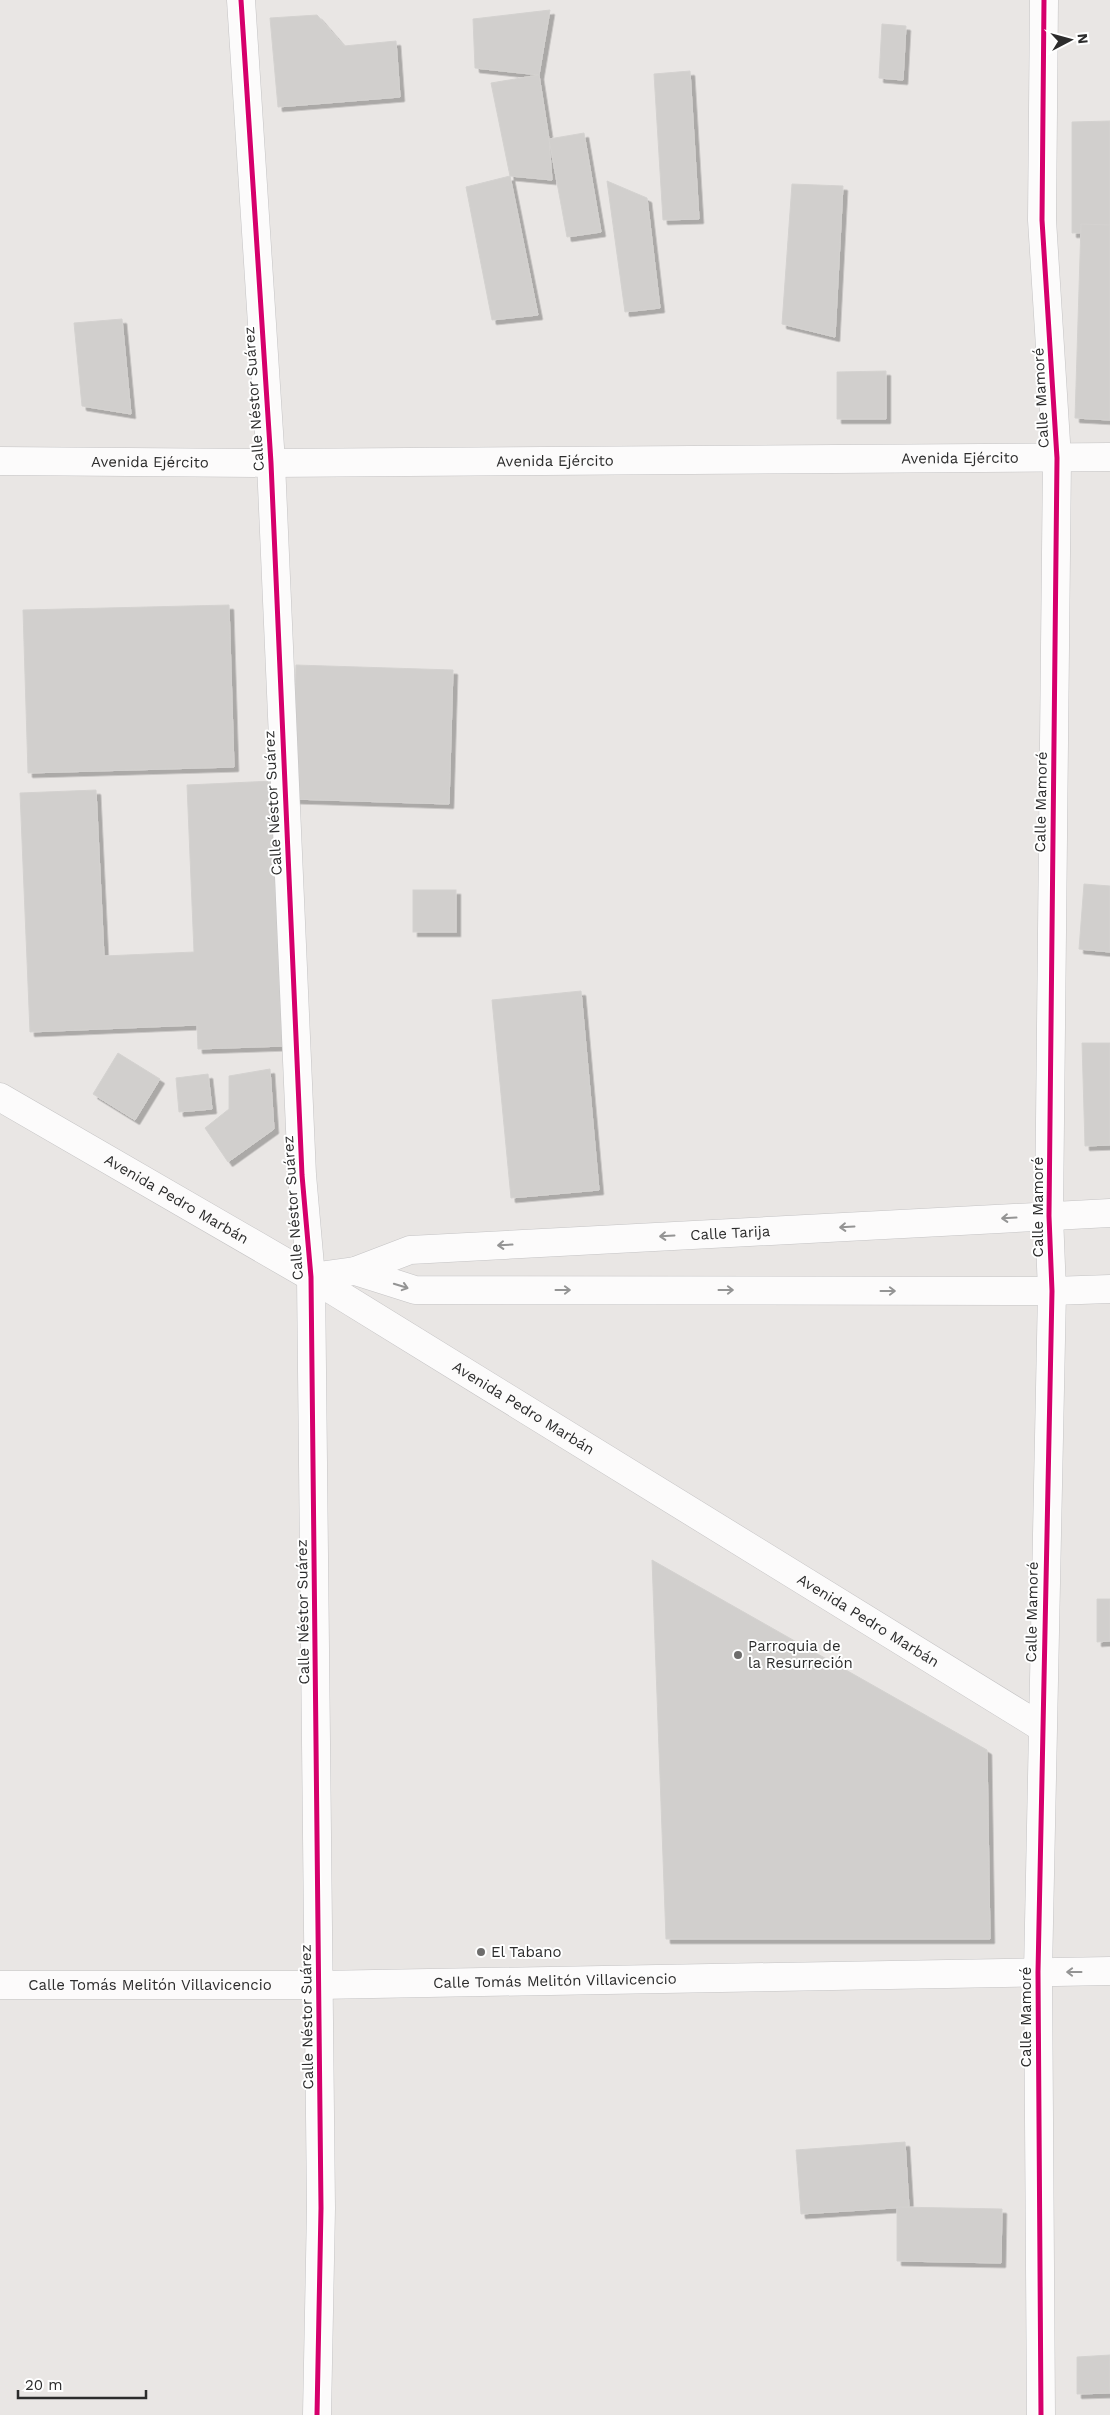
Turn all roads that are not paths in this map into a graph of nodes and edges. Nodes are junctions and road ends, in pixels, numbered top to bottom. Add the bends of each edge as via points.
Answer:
1 (241, 0) edge
2 (1044, 0) edge
3 (1110, 457) edge
4 (1057, 458) junction
5 (0, 461) edge
6 (270, 463) junction
7 (0, 1097) edge
8 (1110, 1214) edge
9 (1049, 1216) junction
10 (355, 1271) junction
11 (311, 1277) junction
12 (1110, 1289) edge
13 (1052, 1291) junction
14 (1041, 1727) junction
15 (1110, 1971) edge
16 (1038, 1972) junction
17 (0, 1985) edge
18 (319, 1985) junction
19 (317, 2415) edge
20 (1041, 2415) edge

1 - 6 street, Calle Néstor Suárez
2 - 4 street, Calle Mamoré via 1042,220
3 - 4 street, Avenida Ejército
4 - 6 street, Avenida Ejército
4 - 9 street, Calle Mamoré
5 - 6 street, Avenida Ejército
6 - 11 street, Calle Néstor Suárez via 302,1165
7 - 11 street, Avenida Pedro Marbán
8 - 9 street, Calle Tarija
9 -> 10 street, Calle Tarija via 410,1250
9 - 13 street, Calle Mamoré
10 - 11 street, Calle Tarija
10 -> 13 street, Calle Tarija via 415,1290
11 - 14 street, Avenida Pedro Marbán
11 - 18 street, Calle Néstor Suárez
12 - 13 street, Calle Tarija
13 - 14 street, Calle Mamoré
14 - 16 street, Calle Mamoré
15 -> 16 street, Calle Tomás Melitón Villavicencio
16 - 18 street, Calle Tomás Melitón Villavicencio
16 - 20 street, Calle Mamoré
17 - 18 street, Calle Tomás Melitón Villavicencio
18 - 19 street, Calle Néstor Suárez via 321,2208

